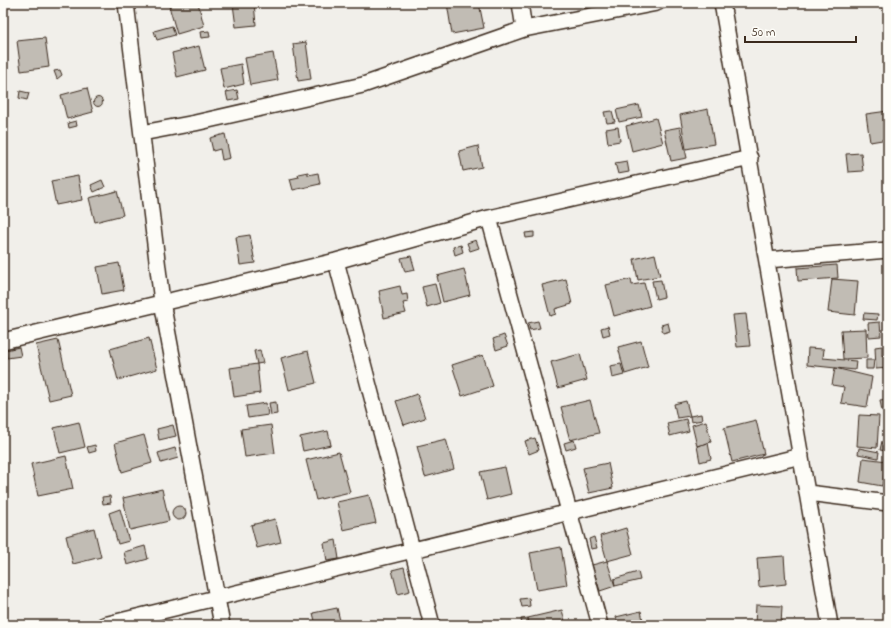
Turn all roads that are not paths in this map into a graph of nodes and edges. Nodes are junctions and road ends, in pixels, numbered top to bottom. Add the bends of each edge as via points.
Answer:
1 (126, 3) edge
2 (520, 3) edge
3 (657, 3) edge
4 (722, 3) edge
5 (524, 29) junction
6 (142, 132) junction
7 (750, 158) junction
8 (489, 218) junction
9 (888, 250) edge
10 (768, 260) junction
11 (336, 261) junction
12 (162, 302) junction
13 (3, 341) edge
14 (801, 456) junction
15 (808, 493) junction
16 (888, 503) edge
17 (570, 512) junction
18 (412, 551) junction
19 (218, 598) junction
20 (104, 625) edge
21 (222, 625) edge
22 (432, 625) edge
23 (600, 625) edge
24 (830, 625) edge

1 - 6 street
2 - 5 street
3 - 5 street
4 - 7 street
5 - 6 street via 363,85 195,123
6 - 12 street
7 - 8 street
7 - 10 street
8 - 11 street
8 - 17 street
9 - 10 street
10 - 14 street
11 - 12 street
11 - 18 street
12 - 13 street
12 - 19 street
14 - 15 street
14 - 17 street
15 - 16 street
15 - 24 street
17 - 18 street
17 - 23 street
18 - 19 street
18 - 22 street
19 - 20 street
19 - 21 street

